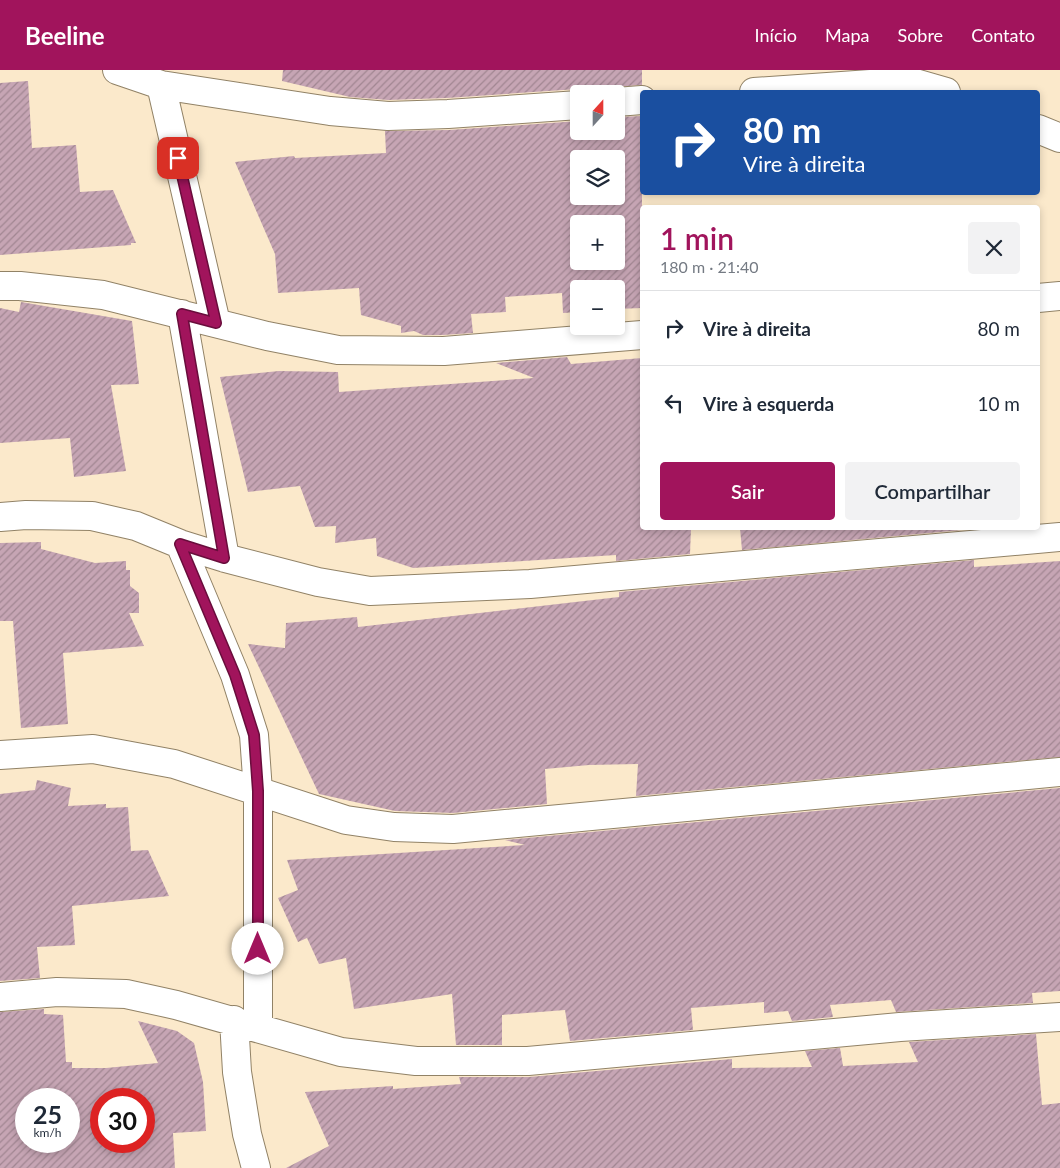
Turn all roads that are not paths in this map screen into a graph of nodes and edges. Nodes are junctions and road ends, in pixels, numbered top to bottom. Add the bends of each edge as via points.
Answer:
1 (117, 70) edge
2 (161, 85) junction
3 (783, 90) edge
4 (939, 90) edge
5 (640, 100) edge
6 (625, 101) edge
7 (570, 106) edge
8 (1040, 130) edge
9 (1060, 138) edge
10 (0, 286) edge
11 (1060, 296) edge
12 (1040, 298) edge
13 (182, 314) junction
14 (216, 323) junction
15 (640, 335) edge
16 (0, 517) edge
17 (1060, 537) edge
18 (180, 544) junction
19 (224, 558) junction
20 (0, 755) edge
21 (1060, 772) edge
22 (258, 791) junction
23 (0, 997) edge
24 (1060, 1017) edge
25 (246, 1024) junction
26 (256, 1168) edge

1 - 2 street
2 - 7 street via 330,111 388,116
2 - 14 street
3 - 4 street via 899,82
5 - 6 street
8 - 9 street
10 - 13 street via 103,295
11 - 12 street
13 - 14 street
13 - 19 street
14 - 15 street via 338,350 444,350
16 - 18 street via 26,514 92,516 136,526
17 - 19 street via 530,584 370,591 318,582
18 - 19 street
18 - 22 street via 241,692 254,735
20 - 22 street via 93,749 174,764
21 - 22 street via 453,829 394,827 346,820
22 - 25 street
23 - 25 street via 57,992 126,994
24 - 25 street via 900,1027 528,1061 416,1061 342,1052
25 - 26 street via 237,1072

